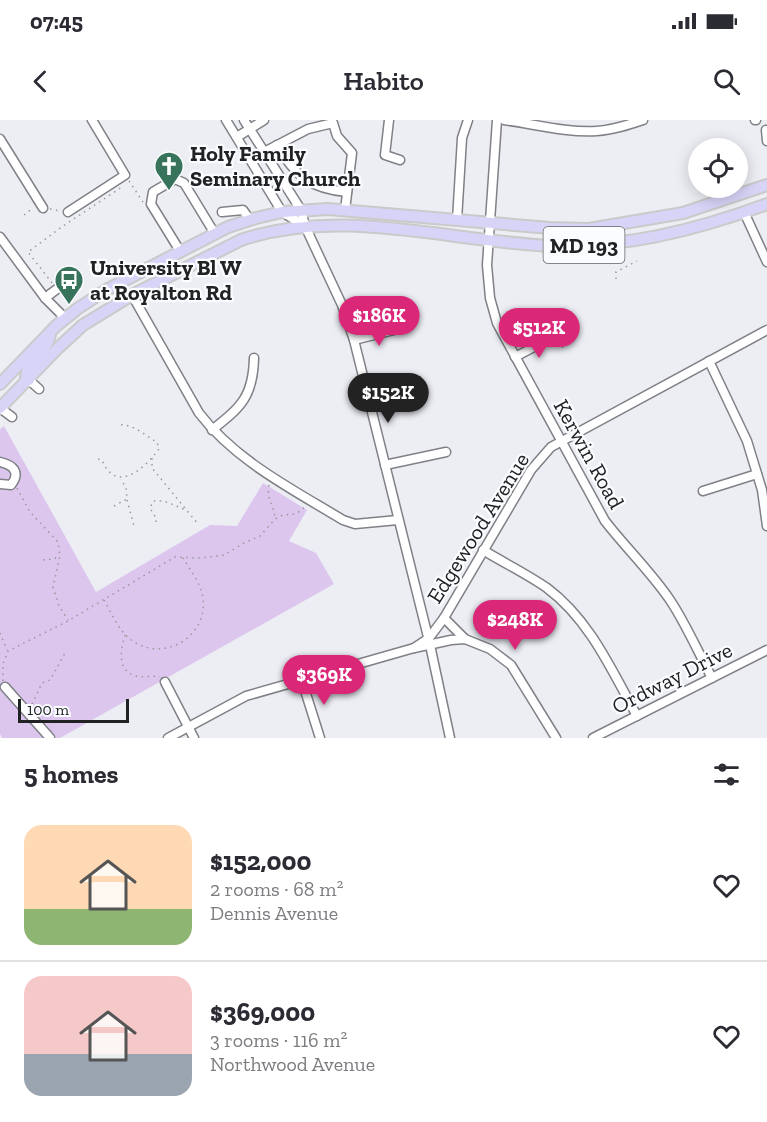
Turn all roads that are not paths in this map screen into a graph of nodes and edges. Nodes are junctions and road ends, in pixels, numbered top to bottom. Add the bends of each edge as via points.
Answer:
1 (92, 120) edge
2 (226, 120) edge
3 (244, 120) edge
4 (264, 120) edge
5 (389, 120) edge
6 (468, 120) edge
7 (497, 120) edge
8 (504, 120) edge
9 (643, 120) edge
10 (250, 128) junction
11 (766, 130) edge
12 (237, 137) junction
13 (767, 141) edge
14 (1, 143) edge
15 (277, 145) junction
16 (264, 152) junction
17 (400, 160) dead end
18 (767, 186) edge
19 (347, 192) junction
20 (748, 192) edge
21 (729, 198) edge
22 (742, 198) edge
23 (767, 204) edge
24 (42, 205) road end
25 (301, 210) junction
26 (345, 210) junction
27 (68, 212) road end
28 (222, 212) dead end
29 (282, 212) junction
30 (744, 212) junction
31 (250, 220) junction
32 (457, 220) junction
33 (490, 223) junction
34 (305, 226) junction
35 (215, 234) junction
36 (0, 237) edge
37 (489, 240) junction
38 (180, 251) junction
39 (767, 262) edge
40 (56, 288) road end
41 (132, 295) junction
42 (45, 298) junction
43 (66, 319) junction
44 (398, 329) dead end
45 (767, 330) edge
46 (50, 332) junction
47 (552, 338) road end
48 (354, 340) junction
49 (515, 357) junction
50 (254, 358) dead end
51 (709, 361) junction
52 (29, 380) junction
53 (0, 384) edge
54 (39, 389) dead end
55 (0, 408) edge
56 (12, 417) dead end
57 (212, 430) junction
58 (561, 441) junction
59 (446, 452) dead end
60 (0, 462) edge
61 (385, 465) junction
62 (757, 474) junction
63 (0, 484) edge
64 (703, 491) dead end
65 (398, 520) junction
66 (767, 526) edge
67 (483, 550) junction
68 (444, 618) junction
69 (465, 639) junction
70 (429, 642) junction
71 (767, 650) edge
72 (712, 678) junction
73 (303, 681) junction
74 (165, 682) road end
75 (5, 687) road end
76 (637, 716) junction
77 (188, 727) junction
78 (50, 738) edge
79 (168, 738) edge
80 (194, 738) edge
81 (320, 738) edge
82 (450, 738) edge
83 (556, 738) edge
84 (593, 738) edge

1 - 27 street via 123,177
2 - 12 street
3 - 10 street
4 - 10 street
5 - 17 street via 385,155
6 - 32 street via 462,138
7 - 33 street, Kerwin Road
8 - 9 street via 596,131
10 - 12 street
10 - 16 street
11 - 13 street
12 - 29 street
14 - 24 street
15 - 16 street
15 - 19 street via 303,178 326,190
15 - 19 street via 308,129 333,123 337,135 352,153
16 - 25 street
18 - 20 main road, MD 193
19 - 26 street
21 - 33 main road, MD 193 via 683,213 589,228
22 - 30 main road
23 - 30 main road, MD 193
25 - 26 main road, MD 193
25 - 29 main road, MD 193
25 - 34 street
26 - 32 main road, MD 193
28 - 31 street via 243,210
29 - 31 main road, MD 193
29 - 34 street
30 - 37 main road, MD 193 via 678,231 596,245 553,246
30 - 39 street
31 - 35 main road, MD 193
32 - 33 main road, MD 193
33 - 37 street, Kerwin Road
34 - 37 main road, MD 193 via 348,226
34 - 41 main road, MD 193 via 241,240
34 - 48 street
35 - 38 main road, MD 193
35 - 38 street via 184,183 175,179 153,192 151,204
36 - 42 street
37 - 49 street, Kerwin Road via 490,298 497,323
38 - 43 main road, MD 193 via 106,290
40 - 42 street
41 - 52 main road, MD 193 via 83,325
41 - 57 street
42 - 43 street
43 - 46 main road, MD 193
44 - 48 street
45 - 51 street, Edgewood Avenue
46 - 52 main road via 48,346 26,371
46 - 53 main road, MD 193
47 - 49 street
48 - 61 street
49 - 58 street, Kerwin Road
50 - 57 street via 246,400
51 - 58 street, Edgewood Avenue
51 - 62 street via 747,441
52 - 54 street
52 - 55 main road, MD 193
55 - 56 street
57 - 65 street via 255,466 343,520 355,524
58 - 67 street, Edgewood Avenue via 531,470
58 - 72 street, Kerwin Road via 605,521 671,602
59 - 61 street
60 - 63 street via 16,471 11,485
61 - 65 street
62 - 64 street
62 - 66 street
65 - 70 street
67 - 68 street, Edgewood Avenue
67 - 76 street via 547,589 577,616
68 - 69 street
68 - 70 street, Edgewood Avenue
69 - 70 street
69 - 83 street via 490,649 511,665
70 - 73 street
70 - 82 street
71 - 72 street, Ordway Drive
72 - 76 street, Ordway Drive
73 - 77 street via 246,696
73 - 81 street
74 - 77 street
75 - 78 street
76 - 84 street, Ordway Drive
77 - 79 street
77 - 80 street

